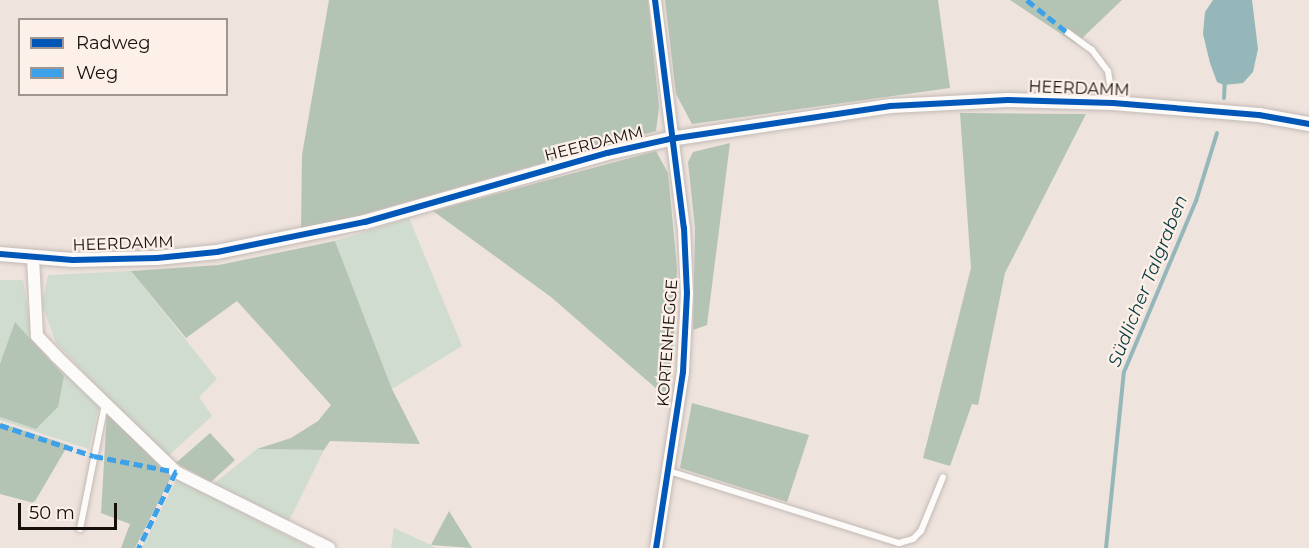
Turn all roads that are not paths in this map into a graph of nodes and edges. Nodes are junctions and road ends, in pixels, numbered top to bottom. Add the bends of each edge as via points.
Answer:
1 (655, 0) edge
2 (1067, 32) dead end
3 (1113, 103) junction
4 (1309, 124) edge
5 (670, 139) junction
6 (0, 254) edge
7 (33, 258) junction
8 (105, 404) junction
9 (669, 471) junction
10 (943, 477) dead end
11 (80, 528) dead end
12 (329, 548) edge
13 (656, 548) edge

1 - 5 street, KORTENHEGGE
2 - 3 lane via 1092,50 1108,71
3 - 4 street, HEERDAMM via 1259,115
3 - 5 street, HEERDAMM via 1008,100 891,105
5 - 7 street, HEERDAMM via 300,238 157,258
5 - 9 street, KORTENHEGGE via 684,228 687,293 683,372
6 - 7 street, HEERDAMM
7 - 8 street via 31,282 37,336
8 - 11 lane
8 - 12 street via 176,472
9 - 10 lane via 899,543 913,539 921,531
9 - 13 street, KORTENHEGGE

